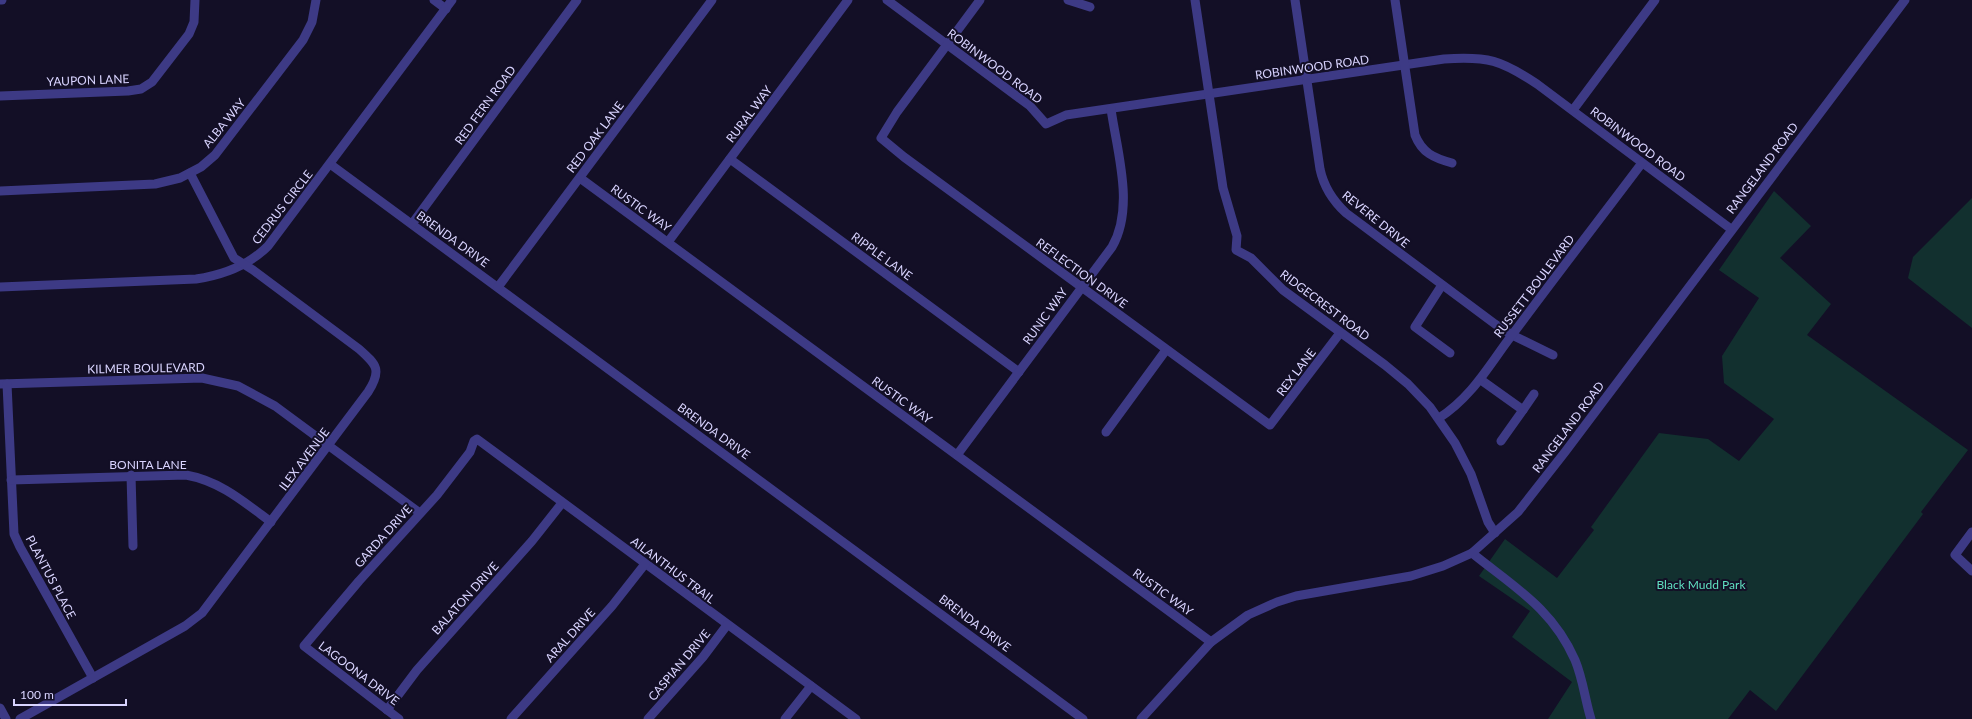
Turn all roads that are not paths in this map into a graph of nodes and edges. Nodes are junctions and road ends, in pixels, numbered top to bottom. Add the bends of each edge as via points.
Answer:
1 (195, 0) edge
2 (316, 0) edge
3 (434, 0) edge
4 (452, 0) edge
5 (577, 0) edge
6 (712, 0) edge
7 (848, 0) edge
8 (887, 0) edge
9 (980, 0) edge
10 (1068, 0) edge
11 (1195, 0) edge
12 (1295, 0) edge
13 (1395, 0) edge
14 (1655, 0) edge
15 (1904, 0) edge
16 (1090, 7) dead end
17 (446, 9) junction
18 (947, 45) junction
19 (1404, 65) junction
20 (1306, 80) junction
21 (1209, 94) junction
22 (0, 96) edge
23 (1111, 109) junction
24 (1573, 110) junction
25 (730, 159) junction
26 (1452, 163) dead end
27 (1642, 163) junction
28 (330, 164) junction
29 (190, 173) junction
30 (580, 178) junction
31 (0, 191) edge
32 (412, 224) junction
33 (1731, 229) junction
34 (668, 242) junction
35 (244, 264) junction
36 (1442, 285) junction
37 (0, 287) edge
38 (498, 287) junction
39 (1081, 288) junction
40 (1340, 333) junction
41 (1512, 335) junction
42 (1166, 350) junction
43 (1450, 353) dead end
44 (1553, 355) dead end
45 (1019, 372) junction
46 (1481, 380) junction
47 (4, 384) edge
48 (1534, 394) dead end
49 (1522, 410) junction
50 (1439, 418) junction
51 (1270, 425) joint
52 (1106, 432) dead end
53 (477, 439) joint
54 (1501, 441) dead end
55 (328, 446) junction
56 (957, 455) junction
57 (131, 475) junction
58 (11, 480) junction
59 (562, 503) junction
60 (420, 513) junction
61 (271, 522) junction
62 (1972, 532) edge
63 (1495, 533) junction
64 (133, 546) dead end
65 (1472, 553) junction
66 (645, 564) junction
67 (1972, 571) edge
68 (727, 625) junction
69 (1211, 642) junction
70 (304, 646) joint
71 (93, 678) junction
72 (810, 686) junction
73 (0, 708) edge
74 (387, 710) junction
75 (6, 719) edge
76 (20, 719) edge
77 (399, 719) edge
78 (511, 719) edge
79 (648, 719) edge
80 (785, 719) edge
81 (856, 719) edge
82 (1083, 719) edge
83 (1140, 719) edge
84 (1591, 719) edge

1 - 22 street, YAUPON LANE via 194,22 189,34 147,86 128,91
2 - 29 street, ALBA WAY via 312,22 303,40 229,139 215,155
3 - 17 street
4 - 17 street, CEDRUS CIRCLE
5 - 32 street, RED FERN ROAD
6 - 30 street, RED OAK LANE
7 - 25 street, RURAL WAY
8 - 18 street, ROBINWOOD ROAD
9 - 18 street
10 - 16 street
11 - 21 street, RIDGECREST ROAD
12 - 20 street, REVERE DRIVE
13 - 19 street
14 - 24 street
15 - 33 street, RANGELAND ROAD
17 - 28 street, CEDRUS CIRCLE
18 - 23 street, ROBINWOOD ROAD via 1030,106 1046,124 1066,115
18 - 39 street, REFLECTION DRIVE via 881,138
19 - 20 street, ROBINWOOD ROAD
19 - 24 street, ROBINWOOD ROAD via 1468,57 1497,61 1514,68
19 - 26 street via 1417,140 1431,156
20 - 21 street, ROBINWOOD ROAD
20 - 36 street, REVERE DRIVE via 1320,169 1331,197 1346,213
21 - 23 street, ROBINWOOD ROAD
21 - 40 street, RIDGECREST ROAD via 1223,188 1237,236 1236,250 1251,258 1278,285
23 - 39 street, RUNIC WAY via 1121,176 1123,216 1114,243
24 - 27 street, ROBINWOOD ROAD
25 - 34 street, RURAL WAY
25 - 45 street, RIPPLE LANE
27 - 33 street, ROBINWOOD ROAD
27 - 41 street, RUSSETT BOULEVARD
28 - 32 street, BRENDA DRIVE
28 - 35 street, CEDRUS CIRCLE via 268,246 257,257
29 - 31 street, ALBA WAY via 155,184
29 - 35 street, ILEX AVENUE via 234,258
30 - 34 street, RUSTIC WAY
30 - 38 street, RED OAK LANE
32 - 38 street, BRENDA DRIVE
33 - 63 street, RANGELAND ROAD via 1530,497
34 - 56 street, RUSTIC WAY
35 - 37 street, CEDRUS CIRCLE via 214,276 196,279
35 - 55 street, ILEX AVENUE via 359,349 374,364 378,373 372,385
36 - 41 street, REVERE DRIVE
36 - 43 street via 1416,327
38 - 82 street, BRENDA DRIVE
39 - 42 street, REFLECTION DRIVE
39 - 45 street, RUNIC WAY
40 - 50 street, RIDGECREST ROAD via 1408,384
40 - 51 street, REX LANE
41 - 44 street, REVERE DRIVE
41 - 46 street, RUSSETT BOULEVARD
42 - 51 street, REFLECTION DRIVE
42 - 52 street
45 - 56 street, RUNIC WAY
46 - 49 street
46 - 50 street, RUSSETT BOULEVARD via 1461,402
47 - 55 street, KILMER BOULEVARD via 190,378 225,382 260,397
47 - 58 street, PLANTUS PLACE
48 - 49 street
49 - 54 street
50 - 63 street, RIDGECREST ROAD via 1471,474 1488,522
53 - 59 street, AILANTHUS TRAIL
53 - 60 street, GARDA DRIVE via 450,478
55 - 60 street, KILMER BOULEVARD
55 - 61 street, ILEX AVENUE
56 - 69 street, RUSTIC WAY
57 - 58 street, BONITA LANE
57 - 61 street, BONITA LANE via 176,474 206,480 236,496
57 - 64 street
58 - 71 street, PLANTUS PLACE via 13,528 17,542
59 - 66 street, AILANTHUS TRAIL
59 - 74 street, BALATON DRIVE via 532,541 417,670
60 - 70 street, GARDA DRIVE
61 - 71 street, ILEX AVENUE via 194,620
62 - 67 street via 1955,555
63 - 65 street, RANGELAND ROAD
65 - 69 street, RANGELAND ROAD via 1444,566 1411,576 1317,592 1277,602 1248,615
65 - 84 street via 1539,606 1560,632 1575,661
66 - 68 street, AILANTHUS TRAIL
66 - 78 street, ARAL DRIVE via 612,606
68 - 72 street, AILANTHUS TRAIL
68 - 79 street, CASPIAN DRIVE via 703,657
69 - 83 street, RANGELAND ROAD
70 - 74 street, LAGOONA DRIVE
71 - 76 street, ILEX AVENUE
72 - 80 street
72 - 81 street, AILANTHUS TRAIL
73 - 75 street
74 - 77 street, LAGOONA DRIVE

